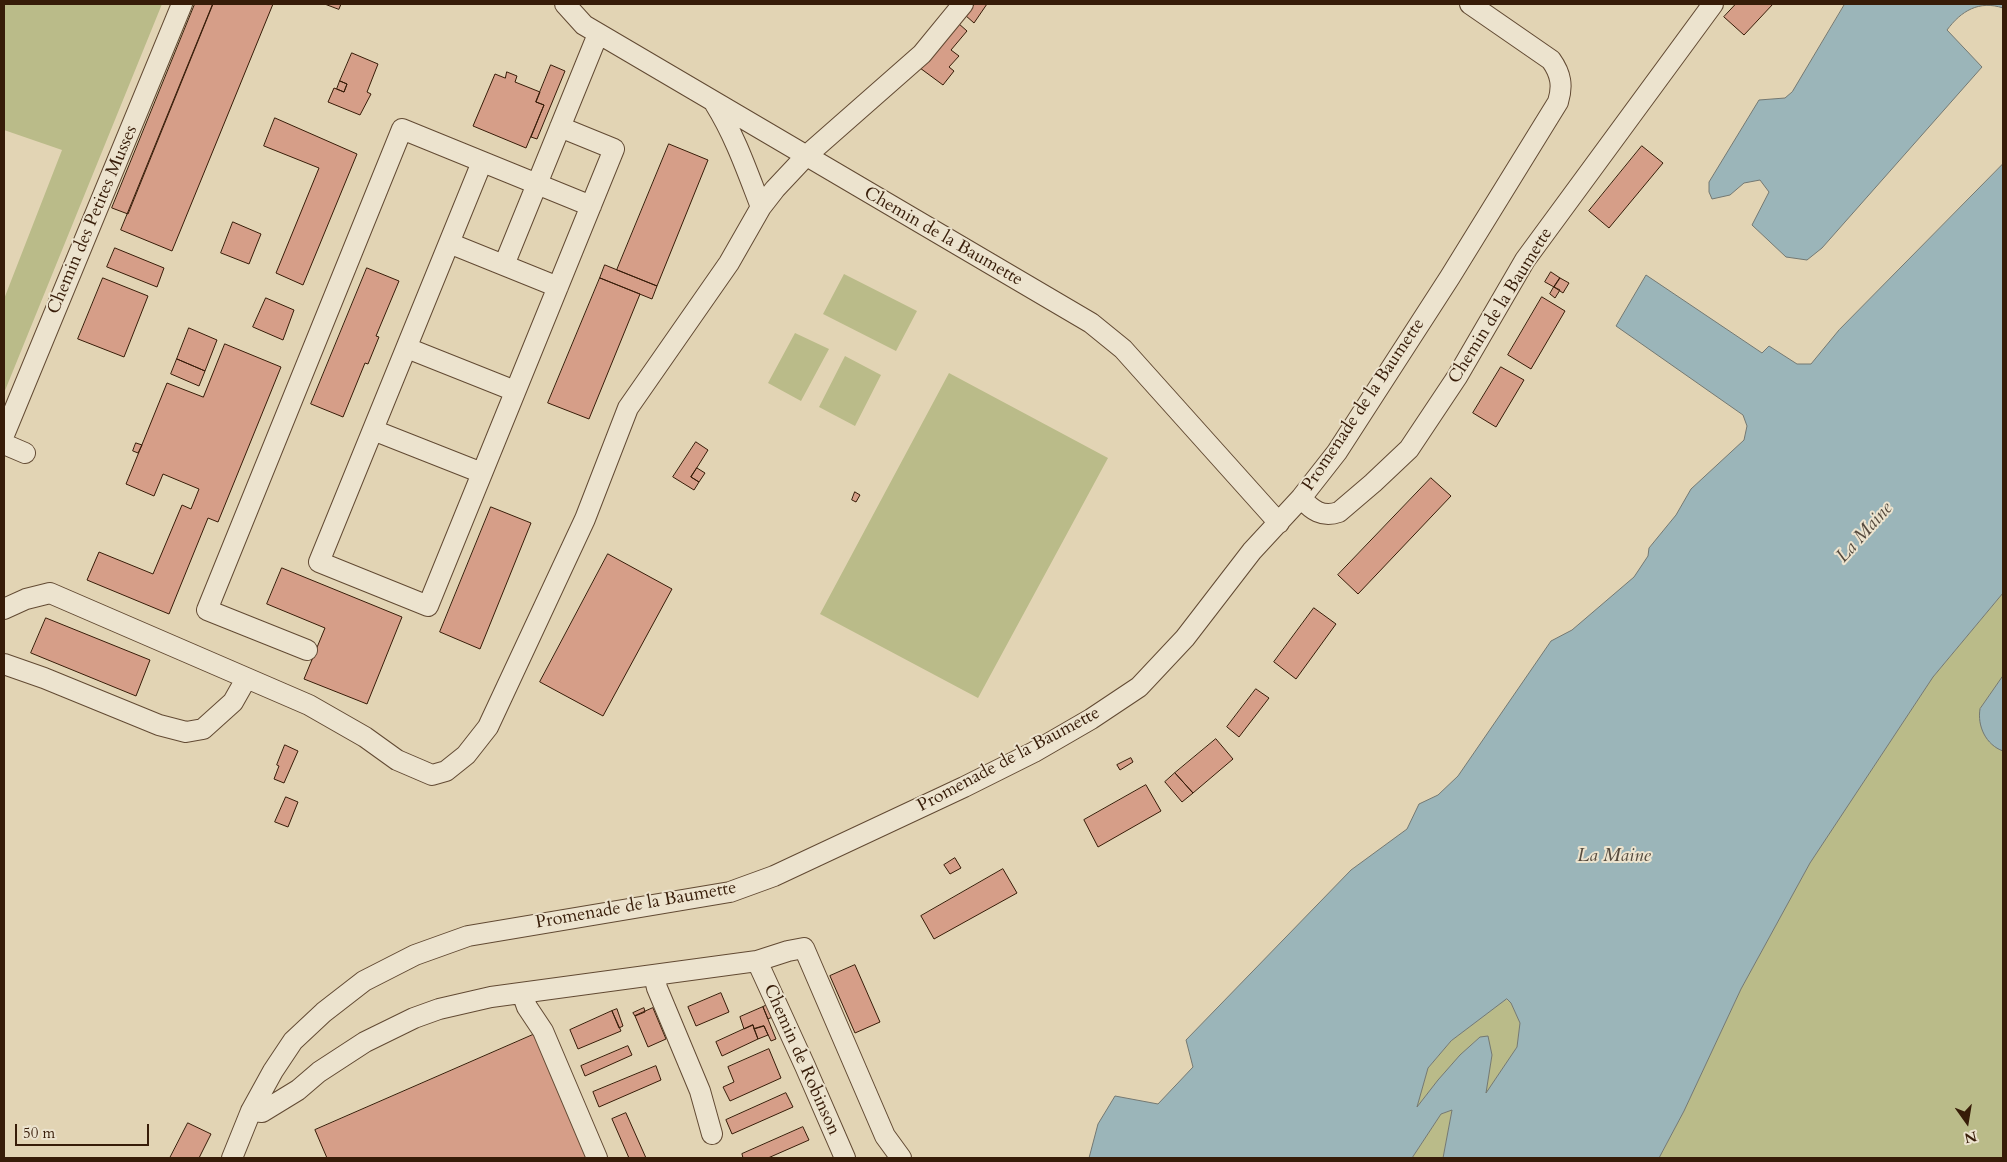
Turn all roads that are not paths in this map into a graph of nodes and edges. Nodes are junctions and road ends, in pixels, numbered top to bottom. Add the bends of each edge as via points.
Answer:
1 (182, 4) edge
2 (565, 4) edge
3 (963, 4) edge
4 (1470, 4) edge
5 (1713, 4) edge
6 (598, 34) junction
7 (714, 102) junction
8 (560, 127) junction
9 (806, 156) junction
10 (482, 162) junction
11 (537, 184) junction
12 (591, 206) junction
13 (761, 207) junction
14 (449, 243) junction
15 (504, 265) junction
16 (558, 287) junction
17 (406, 348) junction
18 (515, 391) junction
19 (373, 430) junction
20 (4, 435) edge
21 (4, 444) edge
22 (25, 453) dead end
23 (482, 474) junction
24 (1301, 498) junction
25 (1279, 523) junction
26 (4, 610) edge
27 (307, 650) dead end
28 (4, 664) edge
29 (246, 678) junction
30 (757, 961) junction
31 (654, 975) junction
32 (522, 993) junction
33 (269, 1078) junction
34 (298, 1090) junction
35 (251, 1111) junction
36 (712, 1134) dead end
37 (232, 1158) edge
38 (597, 1158) edge
39 (845, 1158) edge
40 (900, 1158) edge

1 - 20 street, Chemin des Petites Musses
2 - 6 street, Chemin de la Baumette via 584,26
3 - 9 street via 922,54
4 - 24 street, Promenade de la Baumette via 1551,60 1561,82 1558,102 1450,277 1336,452
5 - 24 street, Chemin de la Baumette via 1526,260 1457,377 1409,448 1340,512 1320,513
6 - 7 street, Chemin de la Baumette
6 - 8 street
7 - 9 street, Chemin de la Baumette
7 - 13 street via 747,167
8 - 11 street
8 - 12 street via 614,149
9 - 13 street
9 - 25 street, Chemin de la Baumette via 1091,323 1123,349
10 - 11 street
10 - 14 street
10 - 27 street via 402,129 207,610
11 - 12 street
11 - 15 street
12 - 16 street
13 - 29 street via 729,263 628,408 581,528 488,727 466,755 446,771 432,775 397,760 365,737 309,706
14 - 15 street
14 - 17 street
15 - 16 street
16 - 18 street
17 - 18 street
17 - 19 street
18 - 23 street
19 - 23 street
19 - 23 street via 319,562 428,606
21 - 22 street
24 - 25 street, Promenade de la Baumette
25 - 33 street, Promenade de la Baumette via 1252,551 1185,638 1139,687 1034,752 774,876 730,892 468,936 415,955 364,981 324,1012 293,1041
26 - 29 street via 26,599 50,593
28 - 29 street via 159,726 186,732 203,729 209,724 233,702
30 - 31 street
30 - 39 street, Chemin de Robinson
30 - 40 street via 804,948 886,1136
31 - 32 street
31 - 36 street via 700,1091
32 - 34 street via 465,1002 414,1018 349,1051
32 - 38 street via 543,1031
33 - 34 street via 283,1088
33 - 35 street, Promenade de la Baumette
34 - 35 street via 262,1112
35 - 37 street, Promenade de la Baumette

